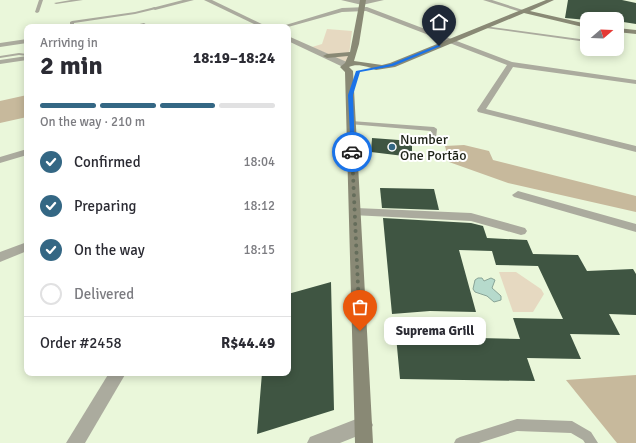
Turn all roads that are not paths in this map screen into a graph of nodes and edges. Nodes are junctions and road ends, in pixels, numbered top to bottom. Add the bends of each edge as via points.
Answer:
1 (41, 0) edge
2 (81, 0) edge
3 (191, 0) edge
4 (207, 0) edge
5 (344, 0) edge
6 (381, 0) edge
7 (486, 0) edge
8 (551, 0) edge
9 (56, 3) dead end
10 (362, 4) edge
11 (155, 8) joint
12 (38, 12) dead end
13 (523, 12) junction
14 (72, 24) edge
15 (259, 24) edge
16 (291, 24) edge
17 (580, 24) edge
18 (486, 27) junction
19 (624, 31) edge
20 (636, 32) edge
21 (291, 39) edge
22 (580, 39) edge
23 (24, 41) edge
24 (451, 41) junction
25 (356, 44) junction
26 (0, 45) edge
27 (352, 54) junction
28 (24, 55) edge
29 (327, 56) junction
30 (0, 57) edge
31 (24, 57) edge
32 (0, 62) edge
33 (511, 64) junction
34 (348, 66) junction
35 (360, 69) junction
36 (636, 82) edge
37 (350, 95) junction
38 (351, 123) junction
39 (434, 138) dead end
40 (636, 149) edge
41 (24, 153) edge
42 (0, 160) edge
43 (518, 195) dead end
44 (356, 212) junction
45 (636, 228) edge
46 (521, 231) dead end
47 (24, 247) edge
48 (0, 257) edge
49 (116, 376) edge
50 (364, 424) junction
51 (75, 443) edge
52 (316, 443) edge
53 (364, 443) edge
54 (460, 443) edge
55 (592, 443) edge

1 - 12 lane
2 - 9 lane
3 - 11 street
4 - 15 street
5 - 10 street
6 - 10 street
7 - 13 street
8 - 13 street
10 - 16 street
10 - 24 street via 371,10
10 - 25 street
11 - 14 lane
13 - 17 street
13 - 18 street
18 - 22 lane
18 - 24 street
19 - 20 street
21 - 29 street
23 - 26 street
24 - 33 street
24 - 35 street via 384,67
25 - 27 street
25 - 35 street
27 - 29 street
27 - 34 street
28 - 30 lane
29 - 34 street
31 - 32 street
33 - 36 street
33 - 40 street via 481,110
34 - 35 street
34 - 37 street
35 - 37 street
37 - 38 street
38 - 39 lane via 434,129
38 - 44 street
41 - 42 street
43 - 45 street
44 - 46 street via 471,217
44 - 50 street
47 - 48 street
49 - 51 street
50 - 52 street
50 - 53 street
54 - 55 lane via 517,425 572,427 587,436

